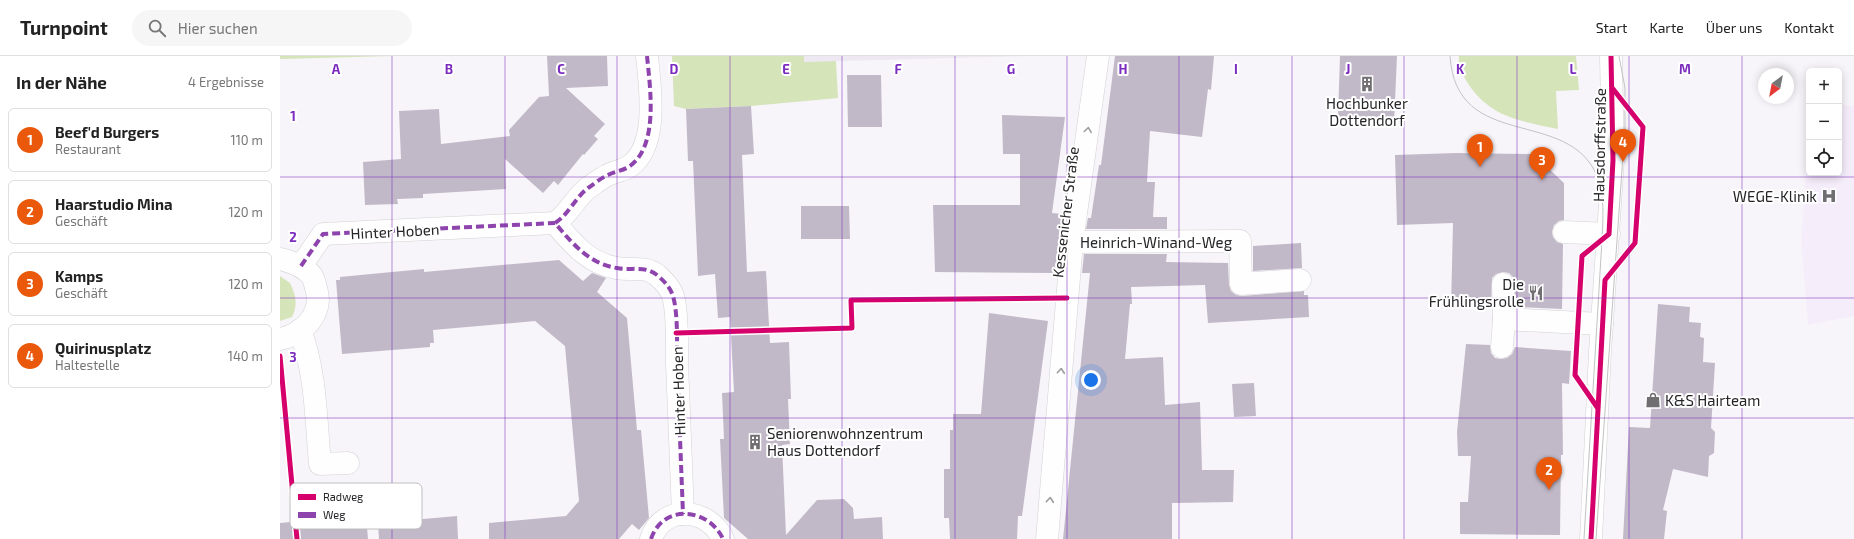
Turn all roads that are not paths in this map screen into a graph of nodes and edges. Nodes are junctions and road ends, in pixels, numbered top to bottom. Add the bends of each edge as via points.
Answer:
1 (647, 56) edge
2 (1098, 56) edge
3 (1611, 56) edge
4 (554, 223) junction
5 (1564, 232) dead end
6 (1609, 234) junction
7 (1072, 242) junction
8 (280, 259) edge
9 (301, 266) junction
10 (1300, 280) dead end
11 (1503, 284) dead end
12 (1504, 319) junction
13 (1602, 324) junction
14 (300, 330) junction
15 (280, 339) edge
16 (1502, 347) dead end
17 (348, 463) dead end
18 (683, 514) junction
19 (651, 539) edge
20 (723, 539) edge
21 (1047, 539) edge
22 (1591, 539) edge

1 - 4 street via 650,90 649,136 642,153 632,165 609,174 586,189 564,217
7 -> 2 street, Kessenicher Straße
3 - 6 street, Hausdorffstraße via 1613,154
4 - 9 street, Hinter Hoben via 322,234
4 - 18 street, Hinter Hoben via 572,244 603,265 628,269 642,268 656,274 669,286 673,297 676,333
5 - 6 street
6 - 13 street, Hausdorffstraße
7 - 10 street, Heinrich-Winand-Weg via 1240,241 1241,284
21 -> 7 street, Kessenicher Straße
8 - 9 street
9 - 14 street via 313,277 318,302 316,313
11 - 12 street
12 - 13 street
12 - 16 street
13 - 22 street, Hausdorffstraße
14 - 15 street
14 - 17 street via 311,372 320,464
18 - 19 street via 669,518 660,525
18 - 20 street via 695,514 708,520

